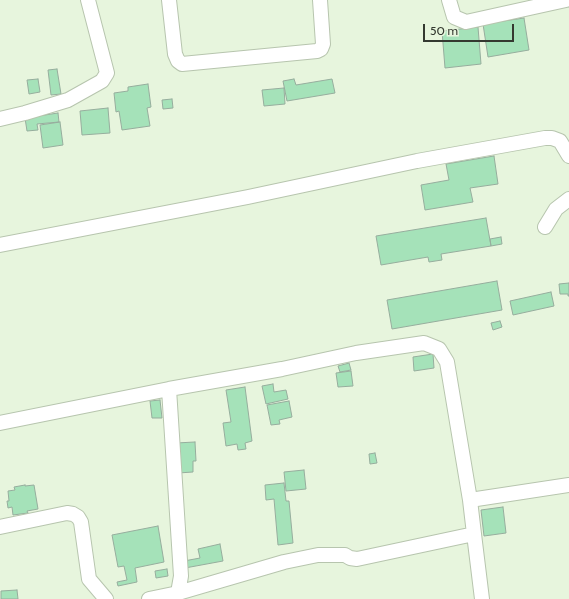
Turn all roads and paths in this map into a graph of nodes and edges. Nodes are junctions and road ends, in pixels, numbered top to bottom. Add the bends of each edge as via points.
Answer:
1 (88, 0) edge
2 (169, 0) edge
3 (320, 0) edge
4 (449, 0) edge
5 (566, 0) edge
6 (0, 119) edge
7 (569, 156) edge
8 (569, 199) edge
9 (545, 227) dead end
10 (0, 245) edge
11 (169, 390) junction
12 (0, 423) edge
13 (569, 485) edge
14 (470, 500) junction
15 (0, 527) edge
16 (474, 534) junction
17 (178, 593) junction
18 (106, 599) edge
19 (149, 599) edge
20 (482, 599) edge

1 - 6 street via 107,73 102,81 68,100
2 - 3 street via 175,54 182,64 317,51 323,44
4 - 5 street via 454,17 466,22
7 - 10 street via 560,141 545,138 417,161
8 - 9 street via 556,209
11 - 12 street
11 - 14 street via 356,353 424,343 439,349 447,362
11 - 17 street via 181,576
13 - 14 street
14 - 16 street
15 - 18 street via 67,513 78,517 81,522 89,579
16 - 17 street via 357,559 345,554 318,555 284,562
16 - 20 street
17 - 19 street

